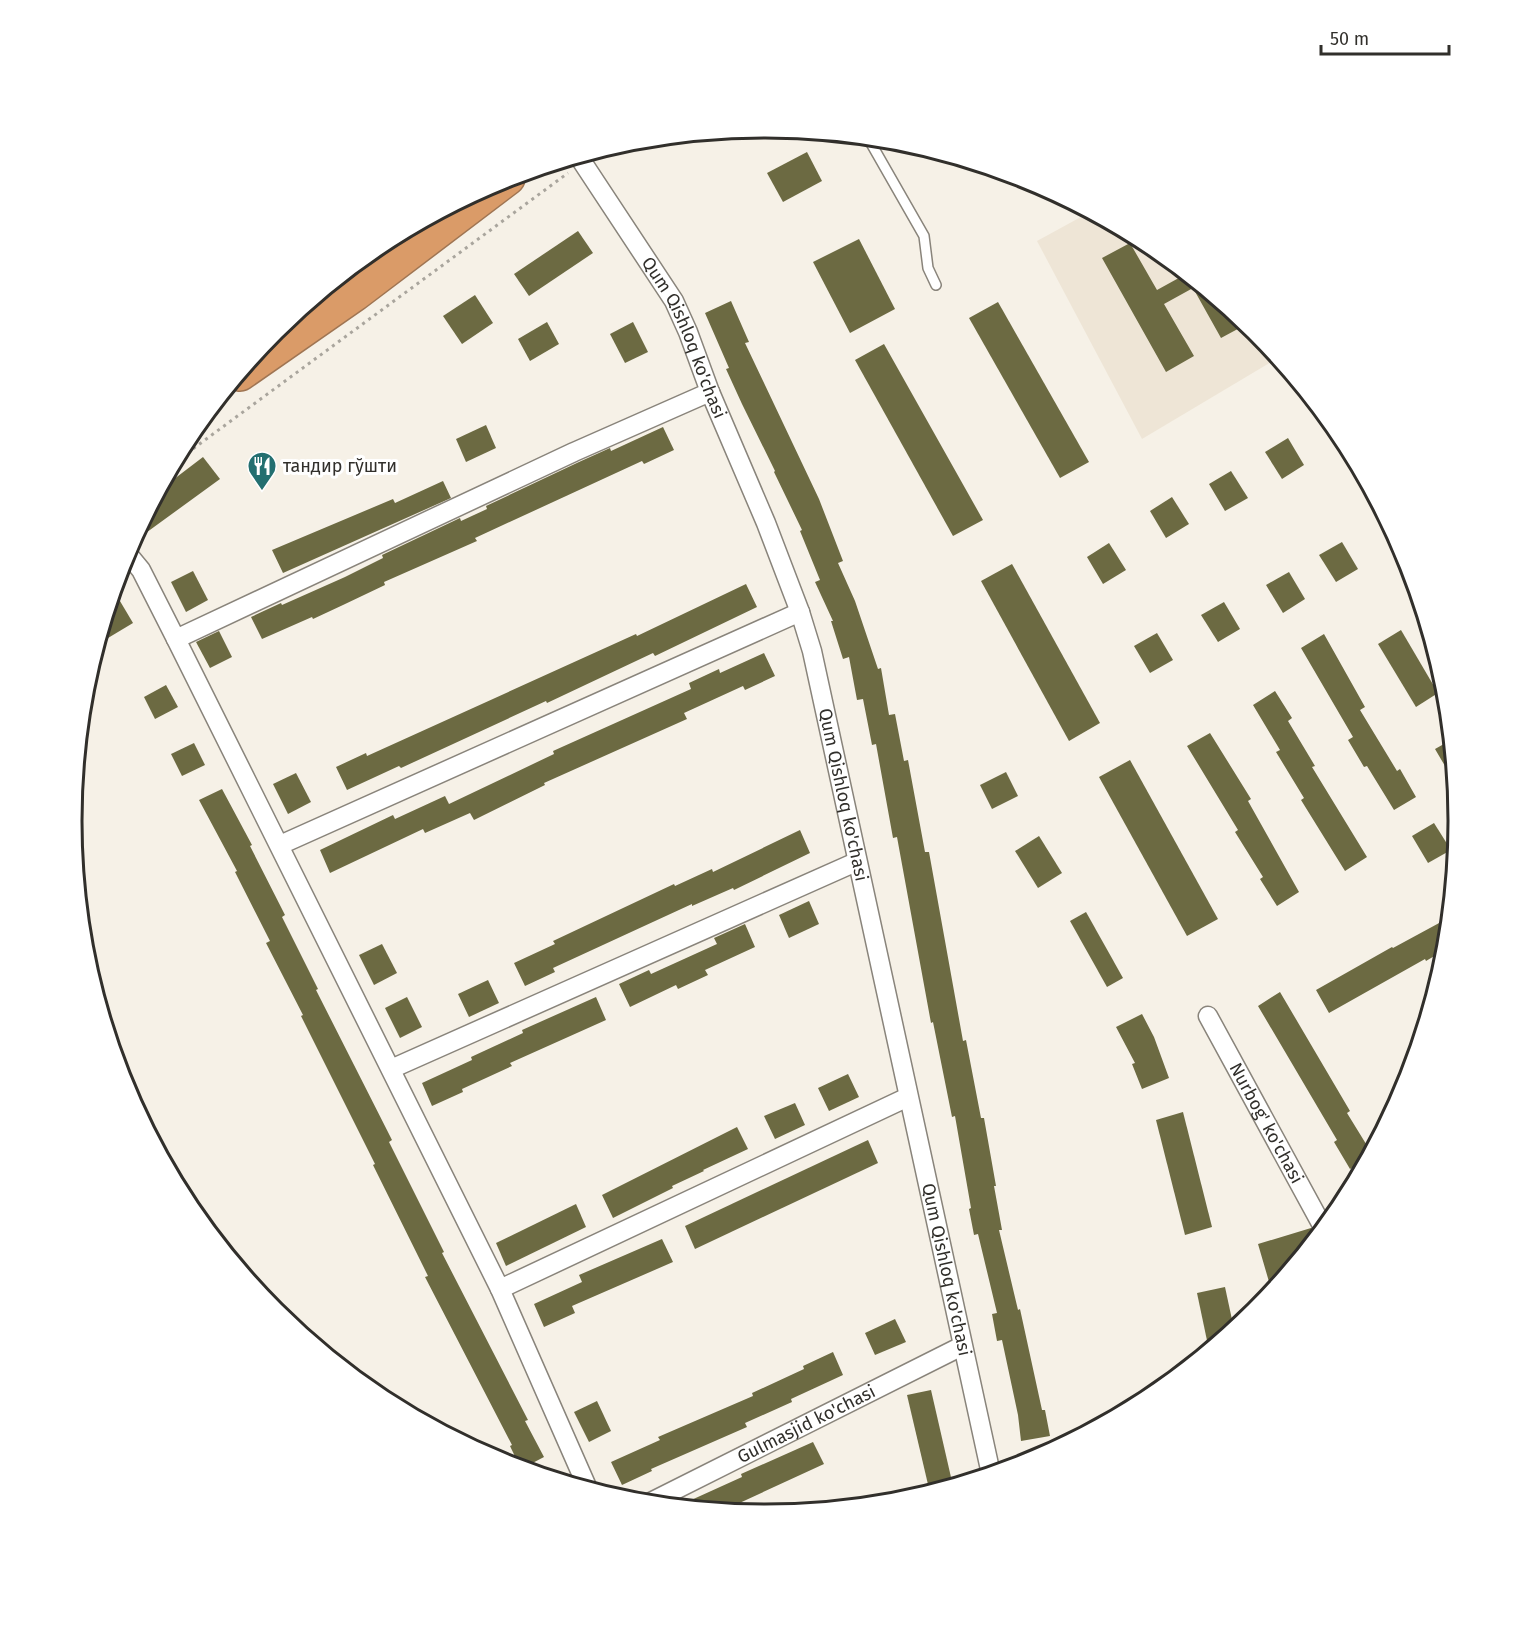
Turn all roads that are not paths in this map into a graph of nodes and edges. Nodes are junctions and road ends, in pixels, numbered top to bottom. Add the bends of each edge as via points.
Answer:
1 (873, 147) edge
2 (583, 164) edge
3 (474, 204) edge
4 (936, 285) dead end
5 (268, 355) edge
6 (710, 392) junction
7 (133, 561) edge
8 (800, 612) junction
9 (176, 639) junction
10 (280, 845) junction
11 (856, 862) junction
12 (1208, 1016) dead end
13 (391, 1069) junction
14 (908, 1097) junction
15 (1319, 1220) edge
16 (500, 1289) junction
17 (962, 1346) junction
18 (989, 1466) edge
19 (584, 1479) edge
20 (662, 1496) edge

1 - 4 lane via 924,236 928,268
2 - 6 street, Qum Qishloq ko'chasi via 674,301
3 - 5 highway
6 - 8 street, Qum Qishloq ko'chasi
6 - 9 street
7 - 9 street
8 - 10 street
8 - 11 street, Qum Qishloq ko'chasi via 812,651
9 - 10 street
10 - 13 street
11 - 13 street
11 - 14 street, Qum Qishloq ko'chasi
12 - 15 street, Nurbog' ko'chasi
13 - 16 street
14 - 16 street
14 - 17 street, Qum Qishloq ko'chasi
16 - 19 street
17 - 18 street, Qum Qishloq ko'chasi
17 - 20 street, Gulmasjid ko'chasi

